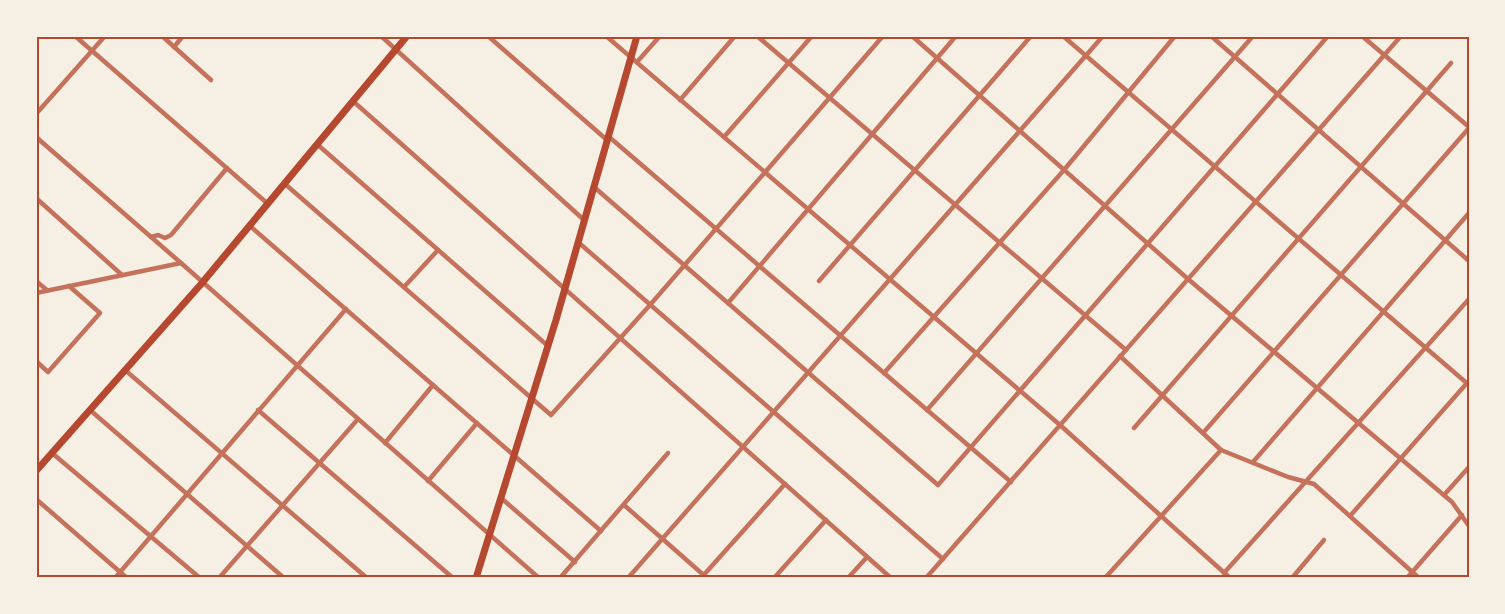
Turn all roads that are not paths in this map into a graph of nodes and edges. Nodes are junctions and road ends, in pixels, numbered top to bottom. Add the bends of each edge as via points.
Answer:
1 (75, 36) edge
2 (105, 36) edge
3 (162, 36) edge
4 (183, 36) edge
5 (381, 36) edge
6 (407, 36) edge
7 (488, 36) edge
8 (606, 36) edge
9 (637, 36) edge
10 (660, 36) edge
11 (735, 36) edge
12 (758, 36) edge
13 (812, 36) edge
14 (883, 36) edge
15 (912, 36) edge
16 (956, 36) edge
17 (1031, 36) edge
18 (1063, 36) edge
19 (1103, 36) edge
20 (1175, 36) edge
21 (1211, 36) edge
22 (1253, 36) edge
23 (1328, 36) edge
24 (1362, 36) edge
25 (1401, 36) edge
26 (174, 47) junction
27 (396, 50) junction
28 (92, 51) junction
29 (1384, 55) junction
30 (1086, 56) junction
31 (1235, 57) junction
32 (937, 58) junction
33 (633, 60) junction
34 (789, 63) junction
35 (1451, 63) dead end
36 (211, 80) dead end
37 (1427, 91) junction
38 (1129, 92) junction
39 (1278, 94) junction
40 (981, 97) junction
41 (830, 98) junction
42 (680, 100) junction
43 (354, 102) junction
44 (36, 114) edge
45 (1469, 127) edge
46 (1172, 129) junction
47 (1319, 130) junction
48 (1020, 131) junction
49 (872, 134) junction
50 (36, 137) edge
51 (724, 137) junction
52 (608, 138) junction
53 (318, 145) junction
54 (1215, 166) junction
55 (1361, 167) junction
56 (227, 168) junction
57 (915, 170) junction
58 (1064, 170) junction
59 (765, 173) junction
60 (285, 184) junction
61 (594, 187) junction
62 (36, 198) edge
63 (1256, 201) junction
64 (1403, 203) junction
65 (268, 204) junction
66 (956, 205) junction
67 (1105, 206) junction
68 (808, 209) junction
69 (1469, 213) edge
70 (584, 220) junction
71 (250, 226) junction
72 (717, 229) junction
73 (151, 237) junction
74 (1299, 238) junction
75 (1445, 240) junction
76 (578, 242) junction
77 (1000, 243) junction
78 (1147, 243) junction
79 (850, 245) junction
80 (438, 250) junction
81 (1469, 261) edge
82 (183, 265) junction
83 (684, 265) junction
84 (760, 266) junction
85 (1340, 274) junction
86 (122, 275) junction
87 (890, 279) junction
88 (1042, 279) junction
89 (1188, 279) junction
90 (36, 281) edge
91 (200, 281) junction
92 (819, 281) dead end
93 (69, 286) junction
94 (404, 287) junction
95 (565, 289) junction
96 (47, 290) junction
97 (36, 292) edge
98 (1469, 299) edge
99 (728, 303) junction
100 (650, 305) junction
101 (346, 309) junction
102 (1382, 310) junction
103 (1085, 315) junction
104 (1230, 315) junction
105 (934, 316) junction
106 (841, 336) junction
107 (621, 338) junction
108 (548, 346) junction
109 (1426, 348) junction
110 (1126, 350) junction
111 (1273, 351) junction
112 (977, 354) junction
113 (1120, 356) junction
114 (36, 361) edge
115 (297, 365) junction
116 (126, 370) junction
117 (808, 373) junction
118 (884, 373) junction
119 (1468, 383) edge
120 (434, 386) junction
121 (1316, 387) junction
122 (1020, 390) junction
123 (1162, 395) junction
124 (532, 398) junction
125 (90, 410) junction
126 (258, 410) junction
127 (927, 410) junction
128 (774, 412) junction
129 (358, 419) junction
130 (477, 423) junction
131 (1359, 423) junction
132 (1060, 425) junction
133 (1134, 428) dead end
134 (1203, 433) junction
135 (385, 443) junction
136 (743, 447) junction
137 (970, 447) junction
138 (1221, 450) junction
139 (52, 453) junction
140 (222, 453) junction
141 (668, 453) dead end
142 (514, 456) junction
143 (1402, 459) junction
144 (1253, 462) junction
145 (320, 463) junction
146 (1469, 467) edge
147 (36, 471) edge
148 (428, 481) junction
149 (1011, 482) junction
150 (1307, 482) junction
151 (785, 484) junction
152 (187, 494) junction
153 (1444, 495) junction
154 (501, 498) junction
155 (36, 500) edge
156 (624, 505) junction
157 (283, 506) junction
158 (1462, 515) junction
159 (1350, 516) junction
160 (1160, 517) junction
161 (826, 520) junction
162 (1469, 526) edge
163 (601, 531) junction
164 (489, 534) junction
165 (151, 536) junction
166 (661, 540) junction
167 (1324, 540) dead end
168 (247, 546) junction
169 (867, 557) junction
170 (943, 559) junction
171 (574, 562) junction
172 (120, 572) junction
173 (1412, 572) junction
174 (1224, 573) junction
175 (704, 577) edge
176 (115, 578) edge
177 (127, 578) edge
178 (200, 578) edge
179 (219, 578) edge
180 (284, 578) edge
181 (367, 578) edge
182 (453, 578) edge
183 (476, 578) edge
184 (539, 578) edge
185 (561, 578) edge
186 (628, 578) edge
187 (774, 578) edge
188 (848, 578) edge
189 (891, 578) edge
190 (926, 578) edge
191 (1105, 578) edge
192 (1230, 578) edge
193 (1292, 578) edge
194 (1407, 578) edge
195 (1419, 578) edge

1 - 28 street
2 - 28 street
3 - 26 street
4 - 26 street
5 - 27 street
6 - 27 main road
7 - 52 street
8 - 33 street
9 - 33 main road
10 - 33 street
11 - 42 street
12 - 34 street
13 - 34 street
14 - 41 street
15 - 32 street
16 - 32 street
17 - 40 street
18 - 30 street
19 - 30 street
20 - 38 street
21 - 31 street
22 - 31 street
23 - 39 street
24 - 29 street
25 - 29 street
26 - 36 street
27 - 43 main road
27 - 70 street
28 - 44 street
28 - 56 street
29 - 37 street
29 - 47 street
30 - 38 street
30 - 48 street
31 - 39 street
31 - 46 street
32 - 40 street
32 - 49 street
33 - 42 street
33 - 52 main road
34 - 41 street
34 - 51 street
35 - 37 street
37 - 45 street
37 - 55 street
38 - 46 street
38 - 58 street
39 - 47 street
39 - 54 street
40 - 48 street
40 - 57 street
41 - 49 street
41 - 59 street
42 - 51 street
43 - 53 main road
43 - 95 street
45 - 64 street
46 - 54 street
46 - 67 street
47 - 55 street
47 - 63 street
48 - 58 street
48 - 66 street
49 - 57 street
49 - 68 street
50 - 73 street
51 - 59 street
52 - 61 main road
52 - 72 street
53 - 60 main road
53 - 80 street
54 - 63 street
54 - 78 street
55 - 64 street
55 - 74 street
56 - 65 street
56 - 73 street via 171,235
57 - 66 street
57 - 79 street
58 - 67 street
58 - 77 street
59 - 68 street
59 - 72 street
60 - 65 main road
60 - 94 street
61 - 70 main road
61 - 83 street
62 - 86 street
63 - 74 street
63 - 89 street
64 - 75 street
64 - 85 street
65 - 71 main road
66 - 77 street
66 - 87 street
67 - 78 street
67 - 88 street
68 - 79 street
68 - 84 street
69 - 75 street
70 - 76 main road
71 - 91 main road
71 - 101 street
72 - 83 street
72 - 84 street
73 - 82 street
74 - 85 street
74 - 104 street
75 - 81 street
75 - 102 street
76 - 95 main road
76 - 100 street
77 - 88 street
77 - 105 street
78 - 89 street
78 - 103 street
79 - 87 street
79 - 92 street
80 - 94 street
80 - 108 street
82 - 86 street
82 - 91 street
83 - 99 street
83 - 100 street
84 - 99 street
84 - 106 street
85 - 102 street
85 - 111 street
86 - 93 street
87 - 105 street
87 - 106 street
88 - 103 street
88 - 112 street
89 - 104 street
89 - 110 street
90 - 96 street
91 - 115 street
91 - 116 main road
93 - 96 street
93 - 114 street via 100,313 48,372
94 - 124 street
95 - 107 street
95 - 108 main road
96 - 97 street
98 - 109 street
99 - 117 street
100 - 107 street
100 - 128 street
101 - 115 street
101 - 120 street
102 - 109 street
102 - 121 street
103 - 110 street
103 - 122 street
104 - 111 street
104 - 123 street
105 - 112 street
105 - 118 street
106 - 117 street
106 - 118 street
107 - 124 street via 551,415
107 - 136 street
108 - 124 main road
109 - 119 street
109 - 131 street
110 - 113 street
111 - 121 street
111 - 134 street
112 - 122 street
112 - 127 street
113 - 123 street
113 - 132 street
115 - 126 street
115 - 129 street
116 - 125 main road
116 - 140 street
117 - 128 street
117 - 137 street via 938,484
118 - 127 street
119 - 143 street
120 - 130 street
120 - 135 street
121 - 131 street
121 - 144 street
122 - 132 street
122 - 137 street
123 - 133 street
123 - 134 street
124 - 142 main road
125 - 139 main road
125 - 152 street
126 - 140 street
126 - 145 street
127 - 137 street
128 - 136 street
128 - 170 street
129 - 135 street
129 - 145 street
130 - 142 street
130 - 148 street
131 - 143 street
131 - 150 street
132 - 149 street
132 - 160 street
134 - 138 street
135 - 148 street
136 - 151 street
136 - 166 street
137 - 149 street
138 - 144 street
138 - 160 street
139 - 147 main road
139 - 165 street
140 - 152 street
140 - 157 street
141 - 156 street
142 - 154 main road
142 - 163 street
143 - 153 street
143 - 159 street
144 - 150 street
145 - 157 street
145 - 182 street
146 - 153 street
148 - 164 street
149 - 170 street
150 - 159 street
150 - 174 street
151 - 161 street
151 - 175 street
152 - 165 street
152 - 168 street
153 - 158 street
154 - 164 main road
154 - 171 street
155 - 172 street
156 - 163 street
156 - 166 street
157 - 168 street
157 - 181 street
158 - 162 street
158 - 173 street
159 - 173 street
160 - 174 street
160 - 191 street
161 - 169 street
161 - 187 street
163 - 171 street
164 - 183 main road
164 - 184 street
165 - 172 street
165 - 178 street
166 - 175 street
166 - 186 street
167 - 193 street
168 - 179 street
168 - 180 street
169 - 188 street
169 - 189 street
170 - 190 street
171 - 185 street
172 - 176 street
172 - 177 street
173 - 194 street
173 - 195 street
174 - 192 street

